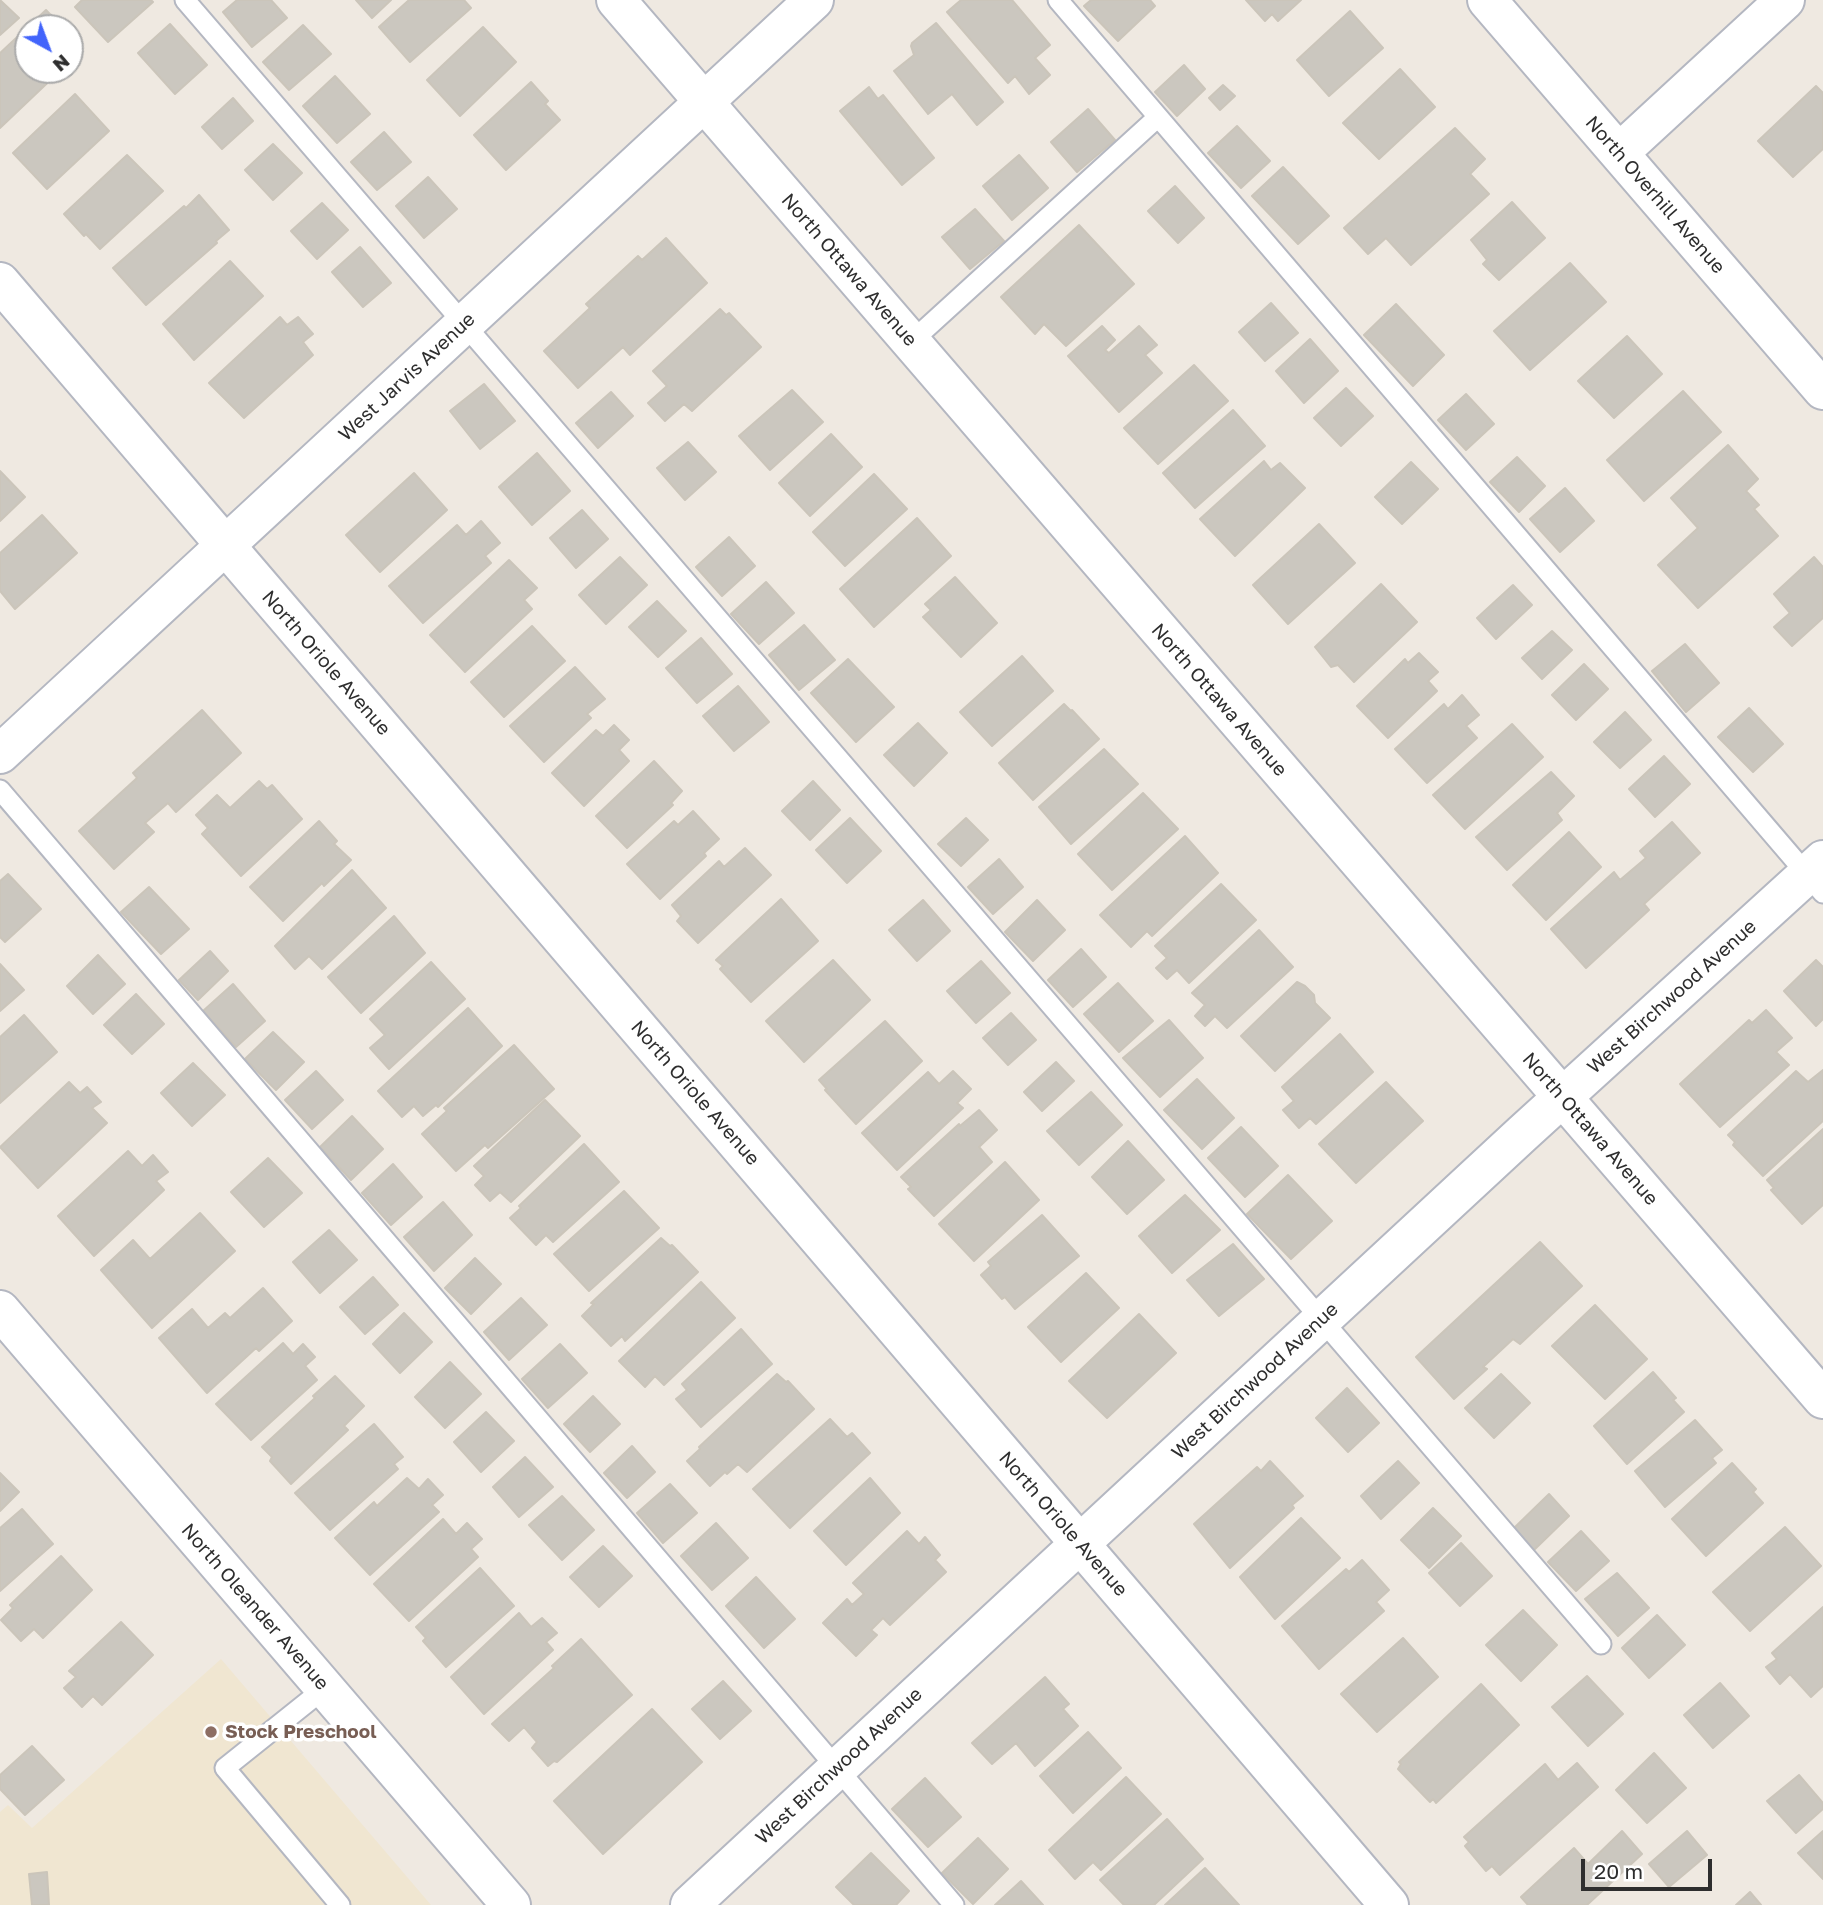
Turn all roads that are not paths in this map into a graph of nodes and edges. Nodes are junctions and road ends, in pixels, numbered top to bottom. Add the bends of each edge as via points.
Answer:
1 (185, 0) edge
2 (616, 0) edge
3 (814, 0) edge
4 (1058, 0) edge
5 (1487, 0) edge
6 (1785, 0) edge
7 (704, 103) junction
8 (1158, 117) junction
9 (1619, 153) junction
10 (0, 282) edge
11 (465, 324) junction
12 (911, 342) junction
13 (1823, 390) edge
14 (225, 545) junction
15 (0, 754) edge
16 (0, 790) edge
17 (1818, 876) edge
18 (1563, 1097) junction
19 (0, 1310) edge
20 (1322, 1320) junction
21 (1823, 1399) edge
22 (1080, 1544) junction
23 (1601, 1644) dead end
24 (325, 1688) junction
25 (836, 1769) junction
26 (340, 1905) edge
27 (511, 1905) edge
28 (690, 1905) edge
29 (954, 1905) edge
30 (1389, 1905) edge

1 - 11 lane
2 - 7 street, North Ottawa Avenue
3 - 7 street, West Jarvis Avenue
4 - 8 lane
5 - 9 street, North Overhill Avenue
6 - 9 street
7 - 11 street, West Jarvis Avenue
7 - 12 street, North Ottawa Avenue
8 - 12 lane
8 - 17 lane
9 - 13 street, North Overhill Avenue
10 - 14 street, North Oriole Avenue
11 - 14 street, West Jarvis Avenue
11 - 20 lane
12 - 18 street, North Ottawa Avenue
14 - 15 street, West Jarvis Avenue
14 - 22 street, North Oriole Avenue
16 - 25 lane
17 - 18 street, West Birchwood Avenue
18 - 20 street, West Birchwood Avenue
18 - 21 street, North Ottawa Avenue
19 - 24 street, North Oleander Avenue
20 - 22 street, West Birchwood Avenue
20 - 23 lane
22 - 25 street, West Birchwood Avenue
22 - 30 street, North Oriole Avenue
24 - 26 lane via 225,1768
24 - 27 street, North Oleander Avenue
25 - 28 street, West Birchwood Avenue
25 - 29 lane

